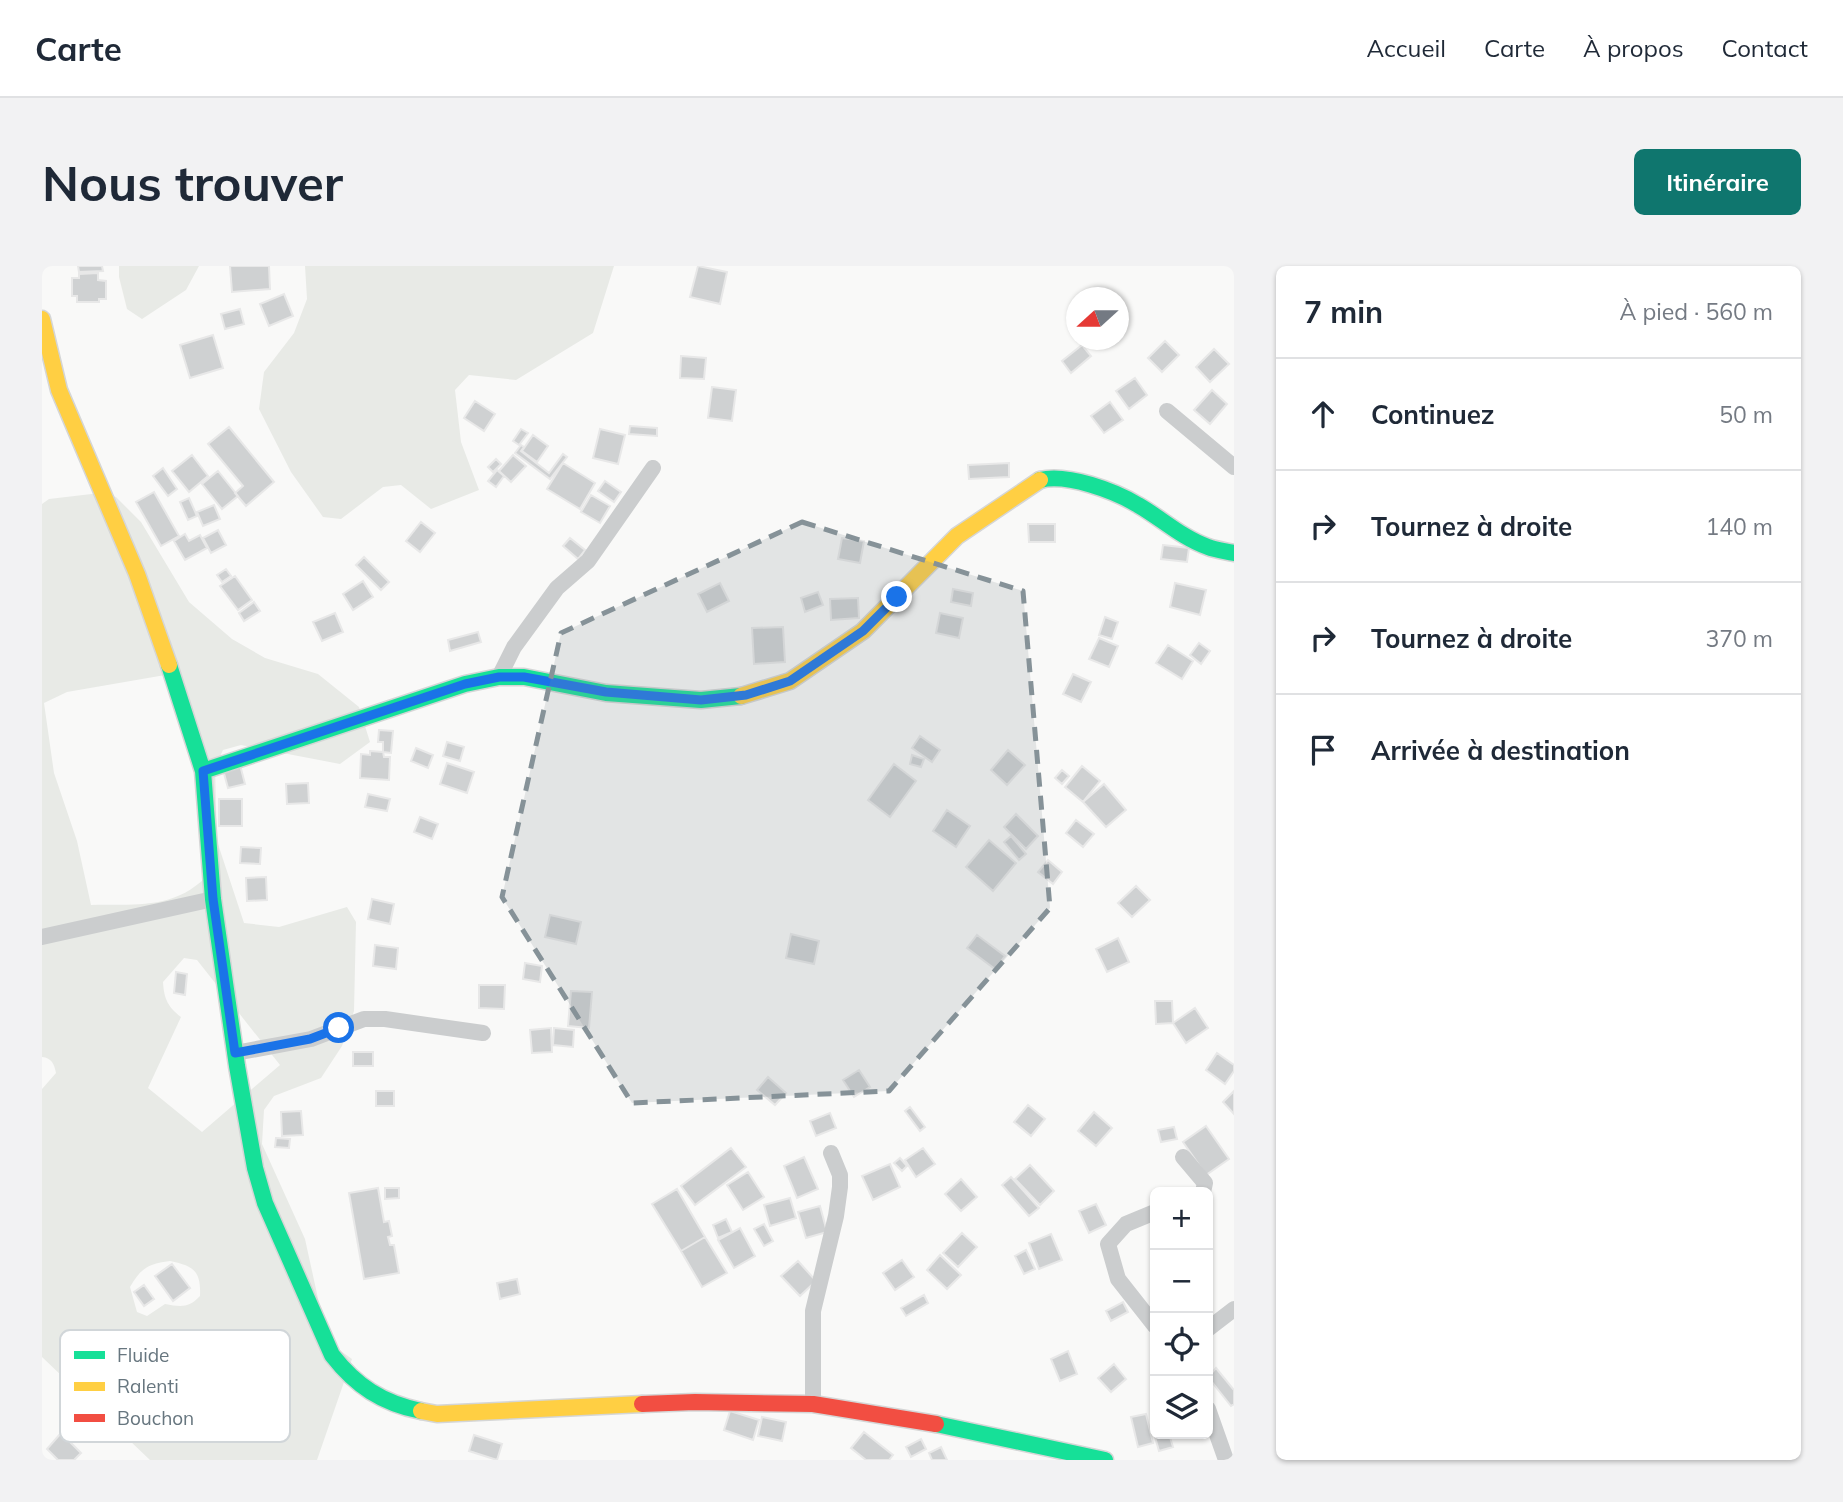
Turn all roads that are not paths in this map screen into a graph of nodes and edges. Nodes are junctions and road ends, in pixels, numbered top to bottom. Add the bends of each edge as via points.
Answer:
1 (42, 319) edge
2 (1167, 411) dead end
3 (1234, 467) edge
4 (653, 468) dead end
5 (1234, 553) edge
6 (499, 677) junction
7 (203, 771) junction
8 (213, 899) junction
9 (42, 937) edge
10 (484, 1033) dead end
11 (235, 1053) junction
12 (831, 1153) dead end
13 (1183, 1157) dead end
14 (1204, 1187) edge
15 (1150, 1214) edge
16 (1234, 1309) edge
17 (1150, 1320) edge
18 (1213, 1325) edge
19 (813, 1404) junction
20 (1213, 1423) edge
21 (1105, 1460) edge
22 (1226, 1460) edge

1 - 7 street via 59,390 137,574
2 - 3 street
4 - 6 street via 588,561 557,588
5 - 6 street via 1208,547 1137,504 1104,490 1065,478 1047,478 957,536 863,631 790,681 746,695 701,700
6 - 7 street via 452,688
7 - 8 street
8 - 9 street
8 - 11 street
10 - 11 street via 364,1019 310,1039
11 - 19 street via 265,1203 332,1354 345,1374 368,1393 409,1410 437,1414 695,1402
12 - 19 street via 840,1187 813,1311
13 - 14 street
15 - 17 street via 1126,1224 1108,1244 1118,1279
16 - 18 street
19 - 21 street
20 - 22 street

